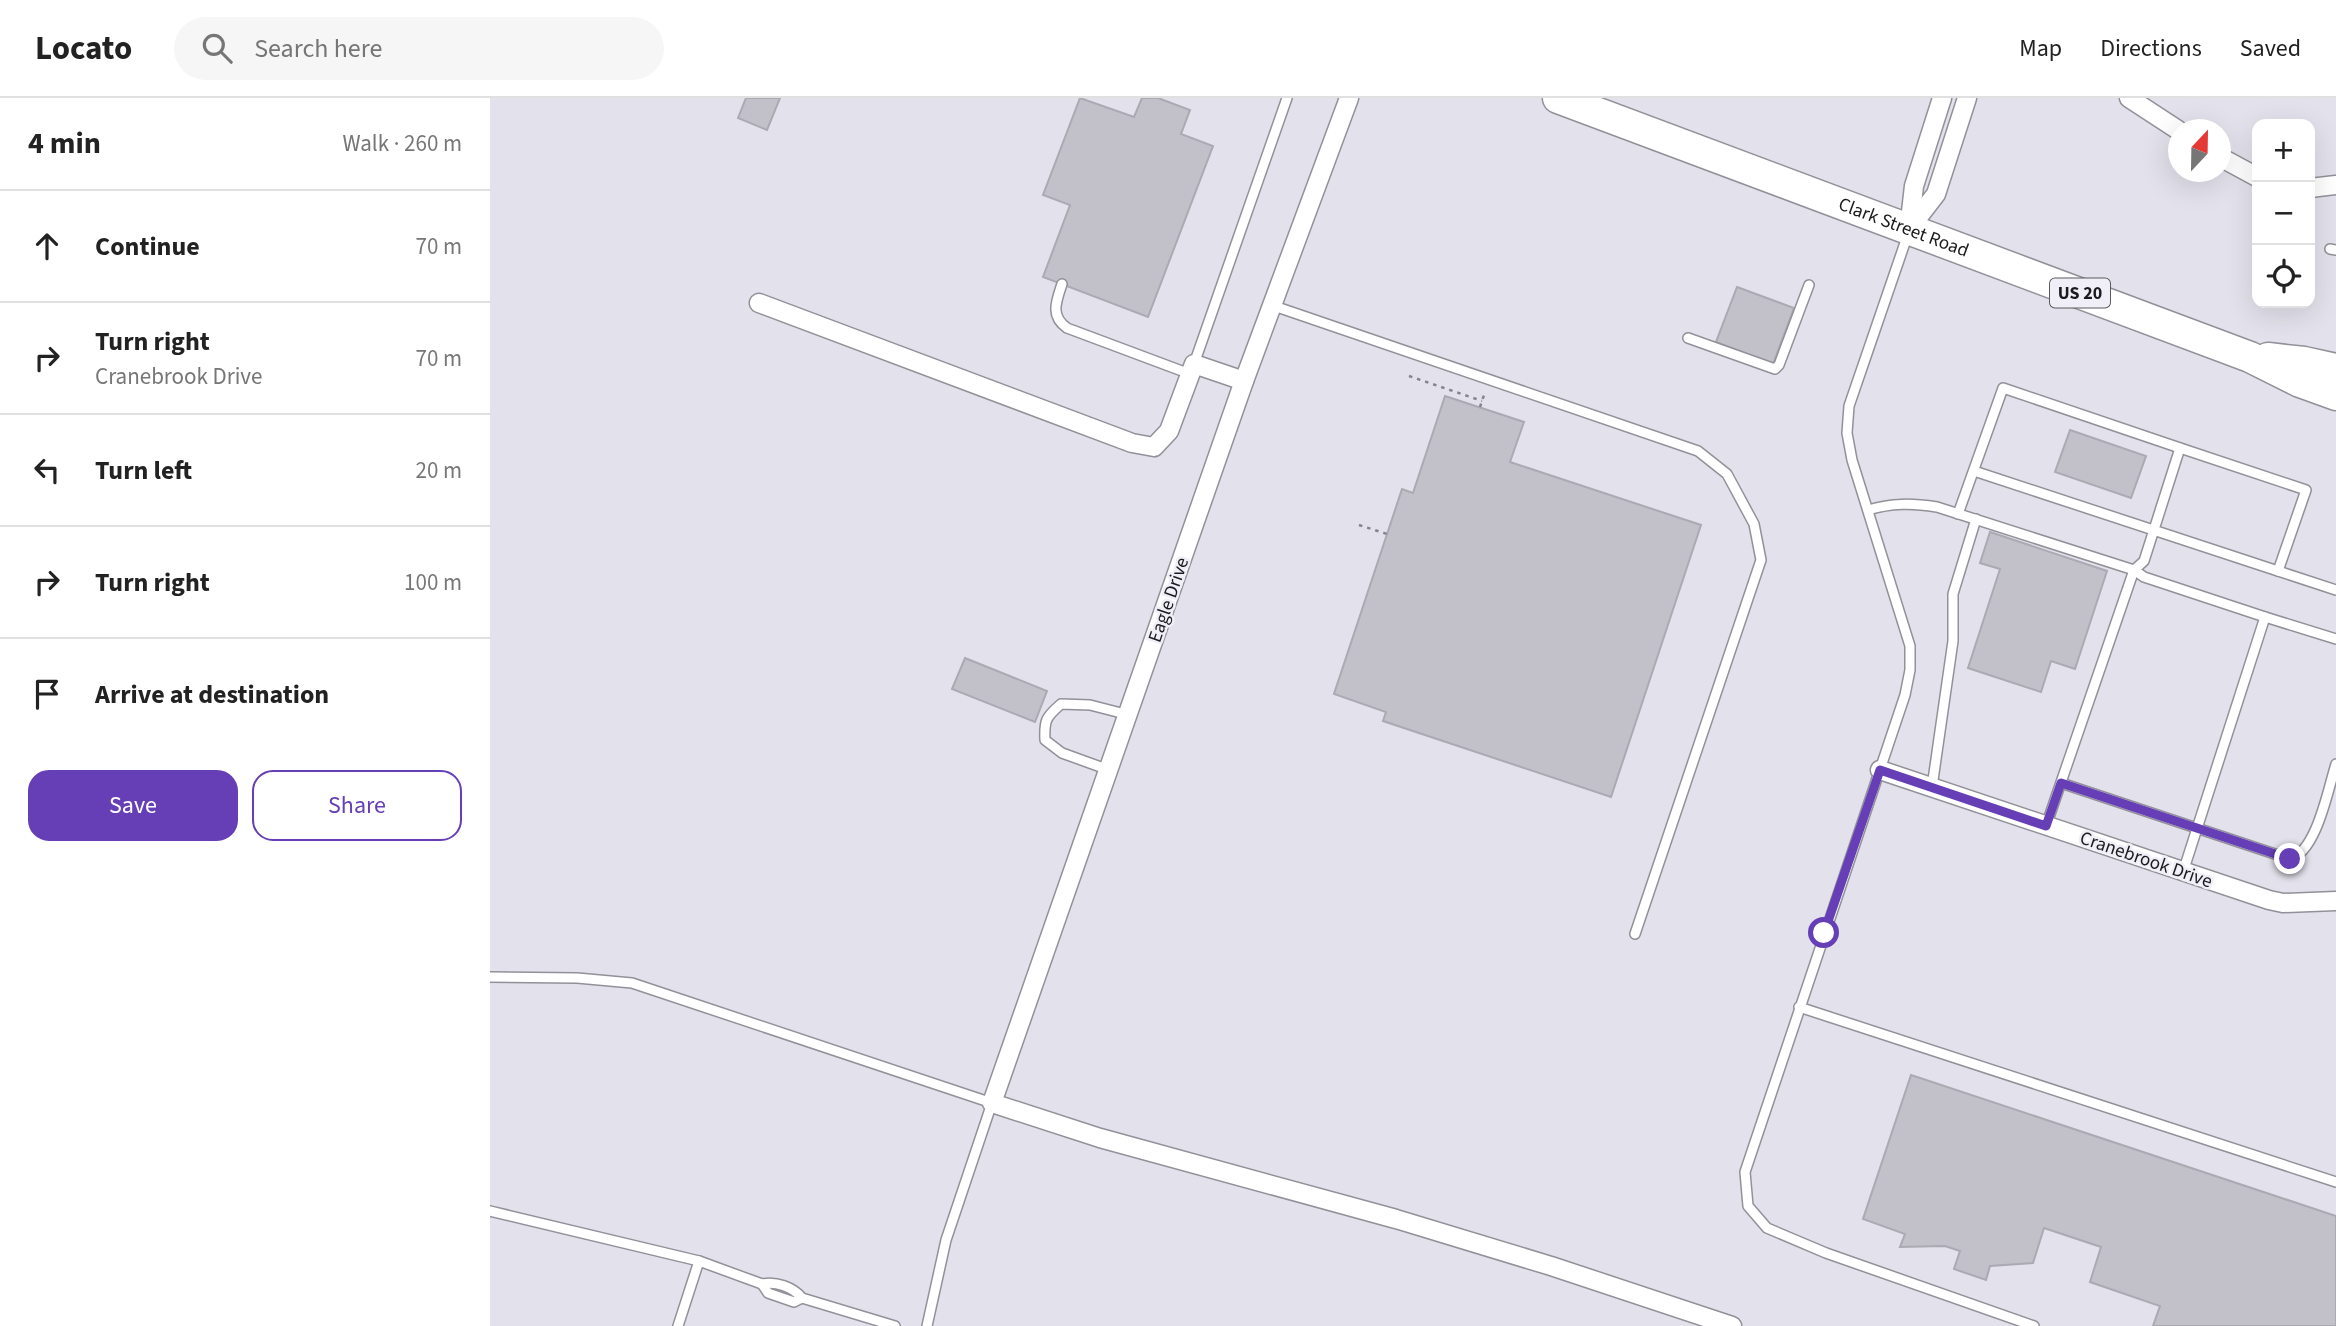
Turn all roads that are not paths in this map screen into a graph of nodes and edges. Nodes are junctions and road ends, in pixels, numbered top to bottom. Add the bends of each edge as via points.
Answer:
1 (1287, 98) edge
2 (1349, 98) edge
3 (1558, 98) edge
4 (1942, 98) edge
5 (1967, 98) edge
6 (2129, 98) edge
7 (2168, 123) edge
8 (2231, 163) edge
9 (2252, 174) edge
10 (2336, 185) edge
11 (2315, 187) edge
12 (1909, 229) junction
13 (1062, 284) dead end
14 (1809, 285) dead end
15 (759, 303) dead end
16 (1274, 306) junction
17 (1688, 338) dead end
18 (2250, 357) junction
19 (1192, 369) junction
20 (2336, 369) edge
21 (1244, 382) junction
22 (2336, 396) edge
23 (2180, 448) junction
24 (1974, 471) junction
25 (1868, 510) junction
26 (1958, 514) junction
27 (1976, 520) junction
28 (2154, 530) junction
29 (2134, 570) junction
30 (2278, 571) junction
31 (2336, 590) edge
32 (2265, 617) junction
33 (2336, 639) edge
34 (1129, 715) junction
35 (2336, 764) edge
36 (1110, 770) junction
37 (1880, 770) junction
38 (2061, 783) junction
39 (1932, 787) junction
40 (2046, 826) junction
41 (2197, 828) junction
42 (2183, 872) junction
43 (2336, 901) edge
44 (1635, 934) dead end
45 (490, 977) edge
46 (1799, 1007) junction
47 (992, 1103) junction
48 (2336, 1182) edge
49 (490, 1211) edge
50 (699, 1261) junction
51 (678, 1326) edge
52 (895, 1326) edge
53 (927, 1326) edge
54 (1731, 1326) edge
55 (2034, 1326) edge

1 - 19 lane
2 - 16 street, Eagle Drive
3 - 12 highway, Clark Street Road / US 20
4 - 12 street via 1914,186
5 - 12 street via 1936,194
6 - 7 street
8 - 9 street
10 - 11 street
12 - 18 highway, Clark Street Road / US 20
12 - 25 lane via 1849,406 1847,433
13 - 19 lane via 1054,313 1067,328
14 - 17 lane via 1775,369
15 - 19 street via 1119,438 1154,447 1169,431
16 - 21 street, Eagle Drive
16 - 44 lane via 1698,451 1727,474 1754,524 1761,560
18 - 20 highway, Clark Street Road / US 20
18 - 22 highway, Clark Street Road / US 20
19 - 21 street
21 - 34 street, Eagle Drive
23 - 24 lane via 2003,388
23 - 28 lane
23 - 30 lane via 2306,490
24 - 26 lane
24 - 28 lane
25 - 26 lane via 1913,503
25 - 37 lane via 1910,646 1905,695
26 - 27 lane
27 - 29 lane
27 - 39 lane via 1953,594 1953,641
28 - 29 lane via 2144,561
28 - 30 lane
29 - 32 lane
29 - 38 lane
30 - 31 lane
32 - 33 lane
32 - 41 lane
34 - 36 street, Eagle Drive
34 - 36 lane via 1090,705 1061,704 1044,727 1045,740 1062,753
35 - 41 lane via 2312,838 2299,857 2290,859
36 - 47 street, Eagle Drive
37 - 39 street, Cranebrook Drive
37 - 46 lane
38 - 40 lane
38 - 41 lane
39 - 40 street, Cranebrook Drive
40 - 42 street, Cranebrook Drive
41 - 42 lane
42 - 43 street, Cranebrook Drive via 2283,903
45 - 47 lane via 632,983
46 - 48 lane
46 - 55 lane via 1745,1172 1748,1206 1767,1228 1826,1253
47 - 53 lane via 946,1240
47 - 54 street via 1100,1138 1396,1219
49 - 50 lane
50 - 51 lane
50 - 52 lane via 762,1284 768,1293 793,1302 802,1298

